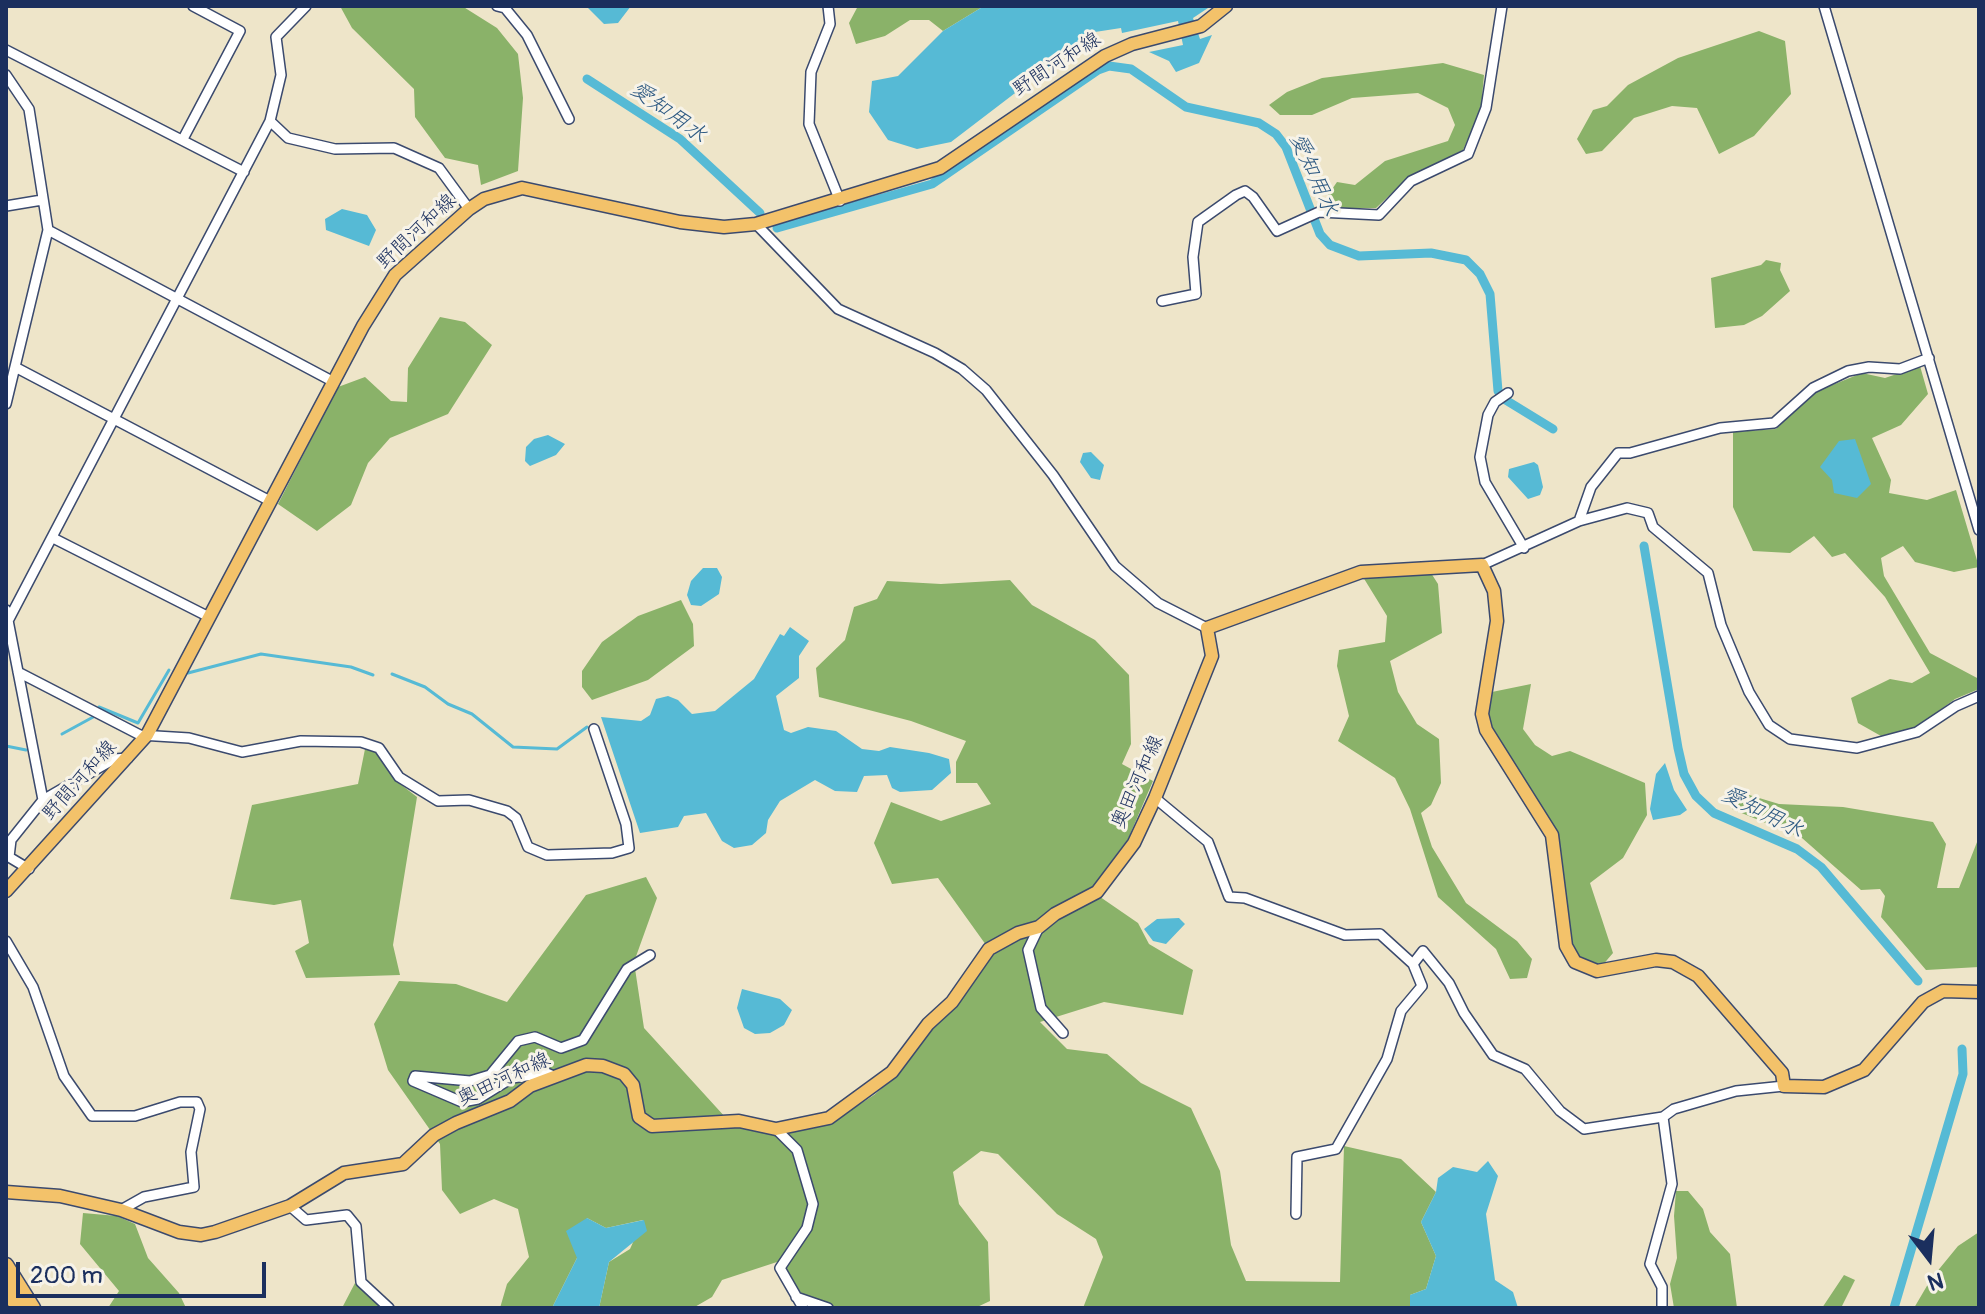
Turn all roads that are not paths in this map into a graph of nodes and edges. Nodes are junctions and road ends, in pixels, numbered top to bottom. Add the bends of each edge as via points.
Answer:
1 (193, 6) edge
2 (306, 6) edge
3 (497, 6) edge
4 (828, 6) edge
5 (1226, 6) edge
6 (1502, 6) edge
7 (1824, 6) edge
8 (6, 50) edge
9 (6, 75) edge
10 (569, 119) dead end
11 (270, 121) junction
12 (183, 139) junction
13 (244, 172) junction
14 (42, 200) junction
15 (840, 201) junction
16 (6, 206) edge
17 (469, 209) junction
18 (756, 224) junction
19 (48, 230) junction
20 (176, 297) junction
21 (1162, 301) dead end
22 (1929, 358) junction
23 (15, 367) junction
24 (332, 381) junction
25 (1508, 393) dead end
26 (6, 404) edge
27 (115, 418) junction
28 (270, 501) junction
29 (1579, 521) junction
30 (1979, 530) edge
31 (53, 538) junction
32 (1524, 548) junction
33 (1482, 565) junction
34 (6, 610) edge
35 (209, 617) junction
36 (8, 621) junction
37 (1207, 628) junction
38 (6, 670) edge
39 (18, 670) junction
40 (1979, 696) edge
41 (594, 729) dead end
42 (147, 735) junction
43 (128, 758) junction
44 (1155, 798) junction
45 (43, 800) junction
46 (29, 869) junction
47 (6, 891) edge
48 (1039, 927) junction
49 (6, 941) edge
50 (650, 955) dead end
51 (1413, 964) junction
52 (1979, 992) edge
53 (1063, 1033) dead end
54 (556, 1077) junction
55 (1784, 1086) junction
56 (1663, 1117) junction
57 (776, 1129) junction
58 (6, 1192) edge
59 (290, 1206) junction
60 (121, 1210) junction
61 (1296, 1214) dead end
62 (6, 1265) edge
63 (6, 1288) edge
64 (796, 1297) junction
65 (18, 1308) edge
66 (33, 1308) edge
67 (389, 1308) edge
68 (803, 1308) edge
69 (828, 1308) edge
70 (1662, 1308) edge

1 - 12 street via 240,31
2 - 11 street via 276,37 281,75
3 - 10 street via 505,8 527,35
4 - 15 street via 830,24 811,72 809,124
5 - 15 main road, 野間河和線 via 1201,26 1132,44 1093,63 940,168
6 - 21 street via 1486,108 1468,154 1411,181 1379,215 1319,212 1277,231 1253,197 1245,191 1236,195 1198,222 1193,257 1196,294
7 - 22 street
8 - 12 street
9 - 14 street via 29,109
11 - 13 street
11 - 17 street via 288,138 335,149 394,148 439,168
12 - 13 street
13 - 20 street
14 - 16 street
14 - 19 street
15 - 18 main road, 野間河和線
17 - 18 main road, 野間河和線 via 522,188 680,222
17 - 24 main road, 野間河和線 via 395,275
18 - 37 street via 838,309 935,353 986,390 1115,566 1158,603
19 - 20 street
19 - 23 street
20 - 24 street
20 - 27 street
22 - 29 street via 1900,369 1848,371 1813,388 1774,423 1720,428 1618,453 1595,479
22 - 30 street
23 - 26 street
23 - 27 street
24 - 28 main road, 野間河和線
25 - 32 street via 1488,415 1480,457 1485,482
27 - 28 street
27 - 31 street
28 - 35 main road, 野間河和線
29 - 32 street
29 - 40 street via 1627,508 1648,513 1653,527 1708,573 1721,625 1749,692 1769,725 1790,739 1857,748 1917,732
31 - 35 street
31 - 36 street
32 - 33 street
33 - 37 main road via 1361,572
33 - 55 main road via 1494,591 1497,621 1482,714 1486,730 1552,835 1566,946 1575,962 1597,971 1656,960 1673,962 1698,976 1782,1073
34 - 36 street
35 - 42 main road, 野間河和線
36 - 39 street
37 - 44 main road, 奥田河和線 via 1212,656
38 - 39 street
39 - 42 street
39 - 45 street
41 - 42 street via 629,848 547,855 528,847 516,818 507,811 469,800 438,801 399,777 379,748 361,742 301,741 242,752 189,738
42 - 43 main road, 野間河和線
43 - 45 street via 114,759
43 - 46 main road, 野間河和線
44 - 48 main road, 奥田河和線 via 1134,843 1097,892
44 - 51 street via 1208,842 1229,897 1245,898 1345,935 1380,934
45 - 46 street via 11,840 9,857
46 - 47 main road, 野間河和線
48 - 53 street via 1028,950 1041,1008
48 - 57 main road, 奥田河和線 via 989,949 952,1002 871,1090 829,1118
49 - 60 street via 33,987 64,1076 92,1116 135,1116 180,1102 197,1102 200,1109 191,1152 194,1187 144,1197
50 - 54 street via 627,969 583,1040 561,1048 535,1037 518,1041 490,1075 470,1081 415,1076 413,1081 462,1102 478,1099 512,1078 547,1073
51 - 56 street via 1423,951 1493,1055 1525,1069 1560,1111 1584,1129
51 - 61 street via 1422,986 1401,1011 1387,1059 1336,1149 1297,1157
52 - 55 main road via 1943,991 1923,1002 1864,1070 1824,1087
54 - 57 main road, 奥田河和線 via 586,1065 624,1074 633,1085 639,1117 652,1126 739,1121
54 - 59 main road, 奥田河和線 via 434,1135 403,1164 344,1173
55 - 56 street via 1736,1091
56 - 70 street via 1672,1184 1650,1264 1662,1287
57 - 64 street via 797,1150 813,1204 807,1228 780,1268
58 - 60 main road, 奥田河和線 via 60,1196
59 - 60 main road, 奥田河和線 via 201,1235
59 - 67 street via 306,1220 347,1215 356,1226 361,1282
62 - 66 highway
63 - 65 highway
64 - 68 street
64 - 69 street

